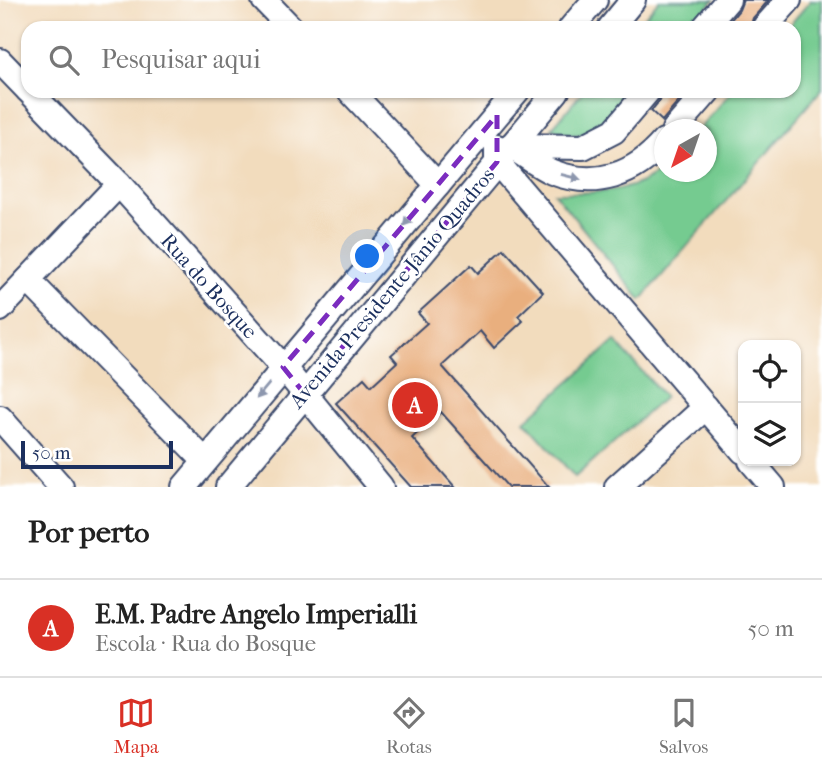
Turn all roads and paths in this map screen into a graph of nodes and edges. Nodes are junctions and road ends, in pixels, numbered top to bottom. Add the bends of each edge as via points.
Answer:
1 (264, 0) edge
2 (595, 0) edge
3 (634, 0) edge
4 (728, 0) edge
5 (789, 0) edge
6 (284, 21) edge
7 (577, 21) edge
8 (616, 21) edge
9 (710, 21) edge
10 (770, 21) edge
11 (0, 61) edge
12 (21, 84) edge
13 (35, 98) edge
14 (357, 98) edge
15 (511, 98) edge
16 (551, 98) edge
17 (642, 98) edge
18 (702, 98) edge
19 (497, 115) junction
20 (684, 119) edge
21 (654, 153) edge
22 (504, 154) junction
23 (119, 184) junction
24 (438, 184) junction
25 (28, 280) junction
26 (0, 309) edge
27 (283, 367) junction
28 (304, 393) junction
29 (706, 407) junction
30 (0, 418) edge
31 (738, 445) edge
32 (205, 461) junction
33 (755, 466) edge
34 (61, 487) edge
35 (184, 487) edge
36 (228, 487) edge
37 (381, 487) edge
38 (617, 487) edge
39 (773, 487) edge

1 - 6 street
2 - 7 street
3 - 8 street
4 - 9 street
5 - 10 street
11 - 12 street, Rua do Bosque
13 - 23 street, Rua do Bosque
14 - 24 street
15 - 19 street, Avenida Presidente Jânio Quadros
16 - 22 street, Avenida Presidente Jânio Quadros
17 - 22 street via 614,131 583,148
18 - 20 street
19 - 22 street
19 - 24 street, Avenida Presidente Jânio Quadros
22 -> 21 street via 588,181 624,173
22 - 28 street, Avenida Presidente Jânio Quadros
22 - 29 street
23 - 25 street
23 - 27 street, Rua do Bosque
24 -> 27 street, Avenida Presidente Jânio Quadros
25 - 26 street
25 - 32 street
27 - 28 street, Rua do Bosque
27 -> 32 street, Avenida Presidente Jânio Quadros
28 - 36 street, Avenida Presidente Jânio Quadros
28 - 37 street, Rua do Bosque
29 - 31 street
29 - 38 street
30 - 34 street
32 - 35 street, Avenida Presidente Jânio Quadros
33 - 39 street

